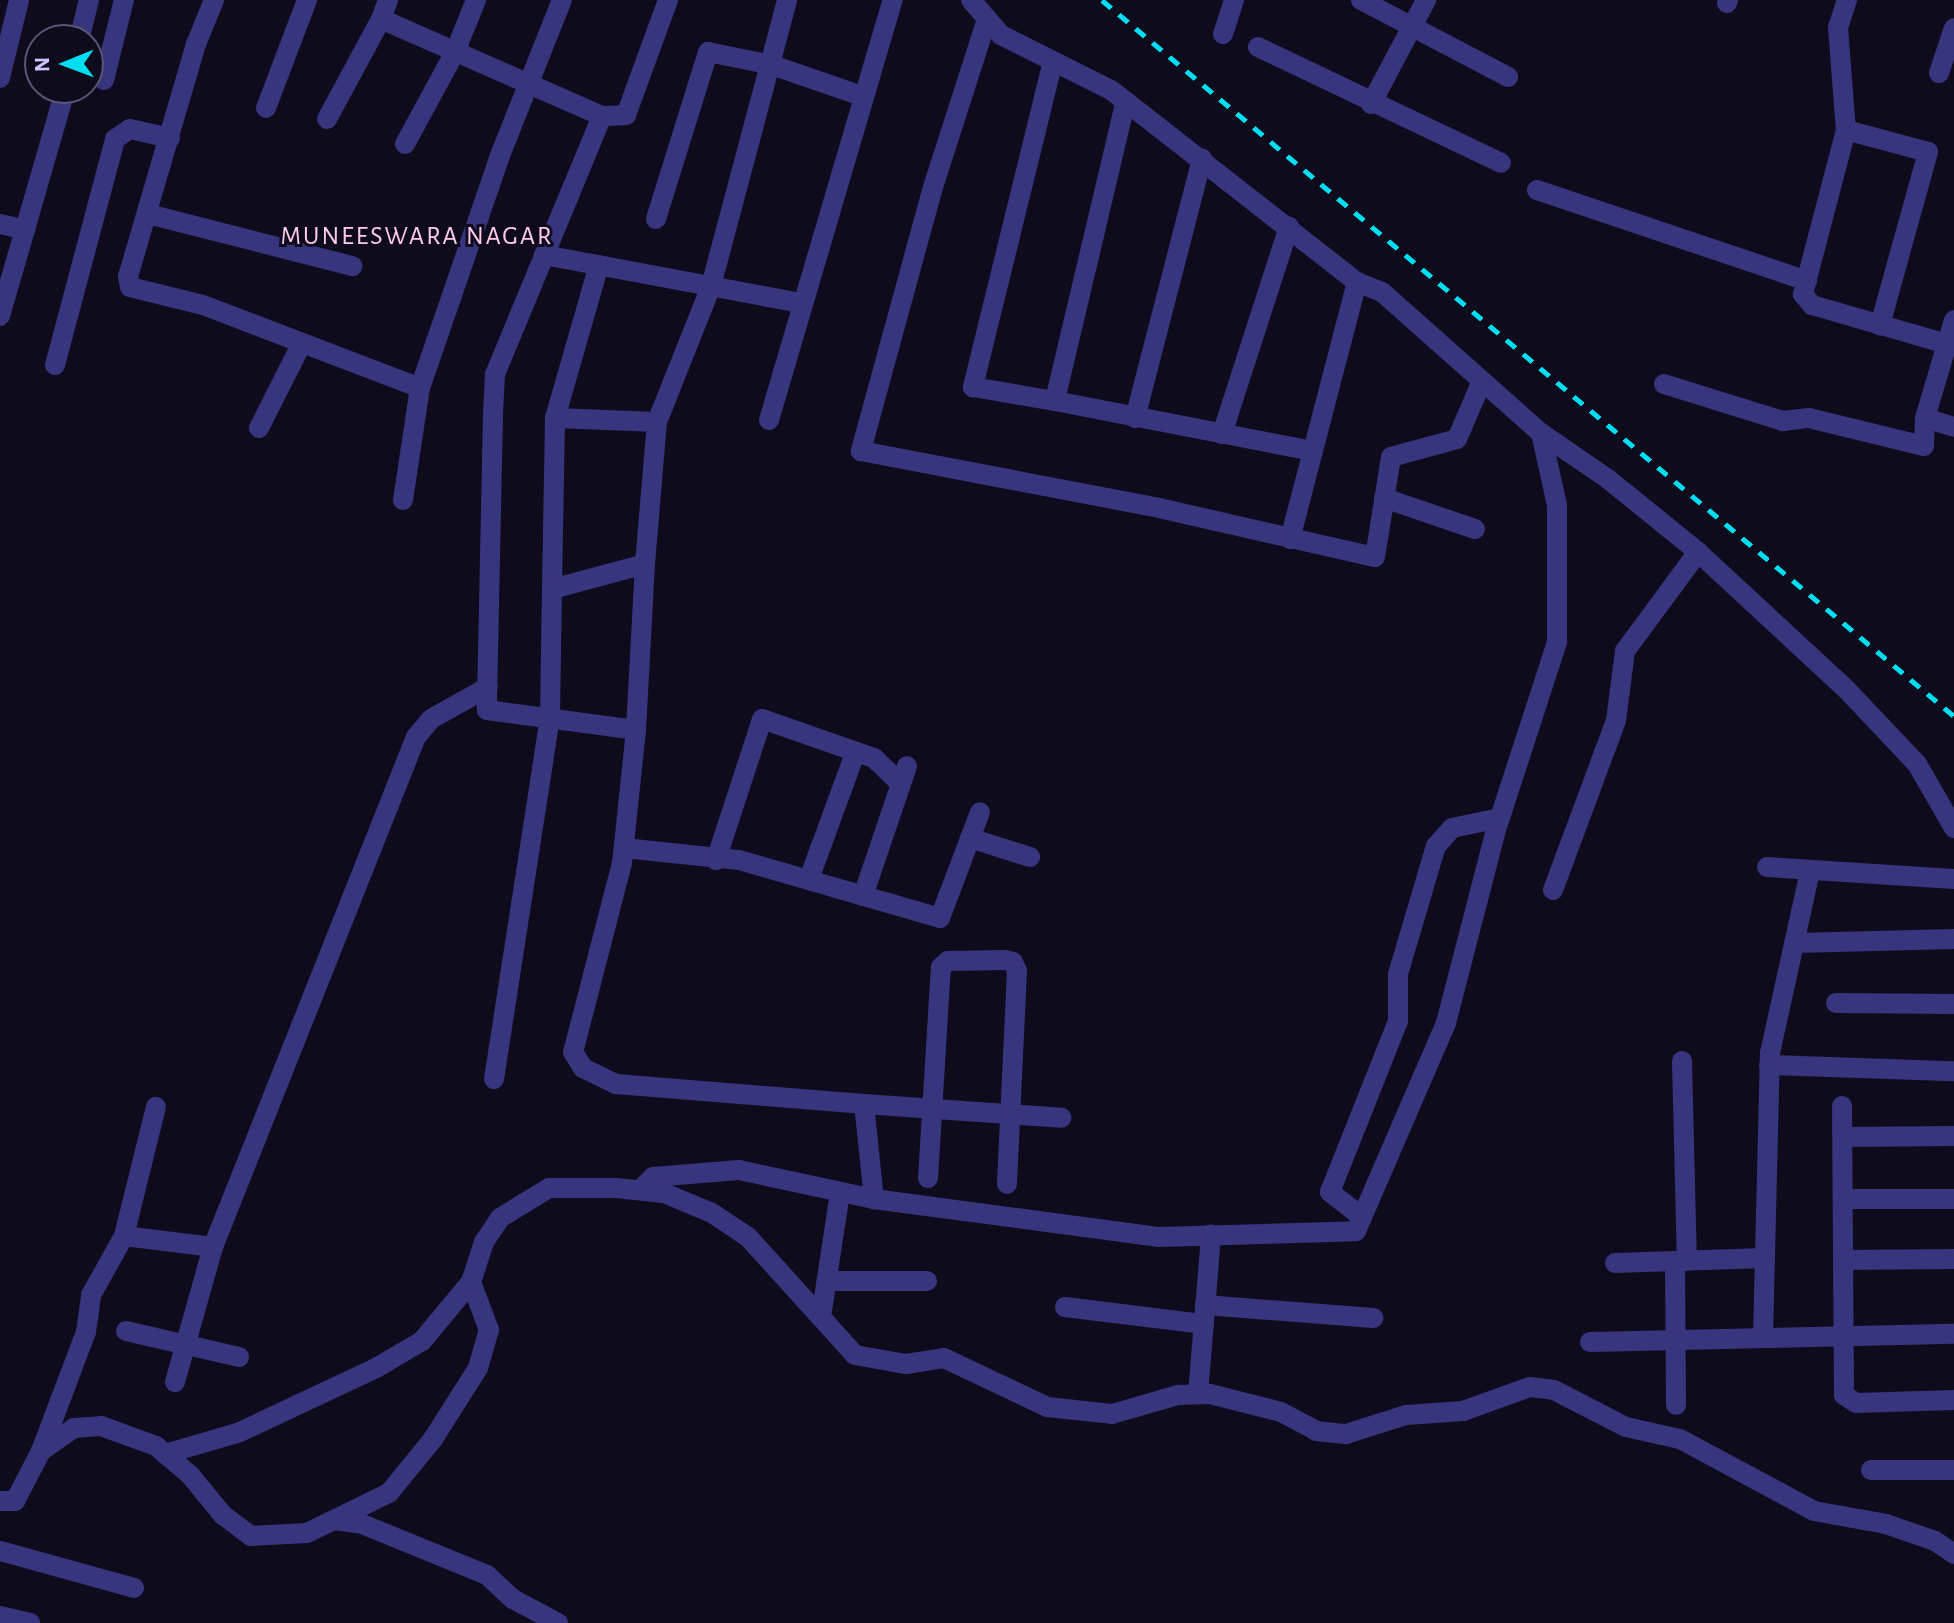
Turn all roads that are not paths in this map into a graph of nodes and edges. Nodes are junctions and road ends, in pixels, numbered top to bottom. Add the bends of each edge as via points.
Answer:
1 (19, 0) edge
2 (89, 0) edge
3 (124, 0) edge
4 (214, 0) edge
5 (307, 0) edge
6 (476, 0) edge
7 (562, 0) edge
8 (668, 0) edge
9 (787, 0) edge
10 (893, 0) edge
11 (971, 0) edge
12 (1234, 0) edge
13 (1361, 0) edge
14 (1426, 0) edge
15 (1847, 0) edge
16 (384, 10) edge
17 (987, 19) junction
18 (83, 24) edge
19 (1413, 25) junction
20 (1954, 28) edge
21 (5, 33) edge
22 (1223, 34) dead end
23 (1258, 47) dead end
24 (455, 52) junction
25 (772, 65) junction
26 (1052, 65) junction
27 (1939, 73) dead end
28 (1508, 77) dead end
29 (0, 78) edge
30 (104, 80) dead end
31 (528, 84) junction
32 (862, 96) junction
33 (61, 104) edge
34 (1125, 104) junction
35 (1371, 104) junction
36 (266, 108) dead end
37 (602, 116) junction
38 (327, 119) dead end
39 (1846, 130) junction
40 (170, 138) junction
41 (405, 144) dead end
42 (1202, 159) junction
43 (1501, 163) dead end
44 (1537, 190) dead end
45 (148, 214) junction
46 (656, 219) dead end
47 (0, 224) edge
48 (1289, 227) junction
49 (25, 230) junction
50 (544, 255) junction
51 (599, 265) junction
52 (352, 266) dead end
53 (1807, 281) junction
54 (1357, 282) junction
55 (711, 286) junction
56 (801, 303) junction
57 (0, 316) edge
58 (1880, 325) junction
59 (1952, 331) edge
60 (302, 343) junction
61 (55, 365) dead end
62 (1482, 381) junction
63 (1664, 384) dead end
64 (420, 388) junction
65 (1055, 401) junction
66 (555, 418) junction
67 (1135, 418) junction
68 (1925, 418) junction
69 (769, 420) dead end
70 (657, 422) junction
71 (1954, 427) edge
72 (259, 428) dead end
73 (1541, 433) junction
74 (1222, 434) junction
75 (1313, 451) junction
76 (1384, 498) junction
77 (403, 500) dead end
78 (1475, 529) dead end
79 (1290, 539) junction
80 (1698, 552) junction
81 (645, 564) junction
82 (552, 589) junction
83 (488, 687) junction
84 (550, 716) junction
85 (636, 730) junction
86 (855, 753) junction
87 (980, 812) dead end
88 (1500, 818) junction
89 (1954, 828) edge
90 (970, 838) junction
91 (624, 848) junction
92 (1030, 857) dead end
93 (716, 860) junction
94 (1767, 867) dead end
95 (1810, 871) junction
96 (809, 879) junction
97 (1954, 879) edge
98 (1553, 890) dead end
99 (863, 896) junction
100 (1954, 939) edge
101 (1794, 943) junction
102 (1836, 1003) dead end
103 (1954, 1004) edge
104 (1682, 1061) dead end
105 (1769, 1065) junction
106 (1954, 1071) edge
107 (494, 1079) dead end
108 (864, 1104) junction
109 (1842, 1106) dead end
110 (156, 1107) dead end
111 (931, 1109) junction
112 (1010, 1114) junction
113 (1062, 1118) dead end
114 (1954, 1136) edge
115 (1843, 1137) junction
116 (928, 1178) dead end
117 (1007, 1184) dead end
118 (640, 1190) junction
119 (840, 1193) junction
120 (874, 1199) junction
121 (1843, 1199) junction
122 (1954, 1199) edge
123 (1362, 1217) junction
124 (1211, 1235) junction
125 (124, 1236) junction
126 (213, 1247) junction
127 (1765, 1258) junction
128 (1954, 1259) edge
129 (1843, 1260) junction
130 (1681, 1261) junction
131 (1615, 1263) dead end
132 (827, 1281) junction
133 (927, 1281) dead end
134 (471, 1282) junction
135 (1065, 1307) dead end
136 (1205, 1314) junction
137 (821, 1317) junction
138 (1373, 1318) dead end
139 (126, 1331) dead end
140 (1843, 1334) junction
141 (1954, 1334) edge
142 (1763, 1337) junction
143 (1675, 1340) junction
144 (1590, 1342) dead end
145 (185, 1344) junction
146 (239, 1357) dead end
147 (175, 1382) dead end
148 (1198, 1394) junction
149 (1954, 1400) edge
150 (1676, 1405) dead end
151 (41, 1451) junction
152 (165, 1454) junction
153 (1871, 1470) dead end
154 (1954, 1470) edge
155 (0, 1501) edge
156 (334, 1520) junction
157 (0, 1551) edge
158 (1954, 1554) edge
159 (134, 1588) dead end
160 (0, 1616) edge
161 (27, 1623) edge
162 (558, 1623) edge

1 - 21 street
2 - 18 street
3 - 30 street
4 - 40 street
5 - 36 street
6 - 24 street
7 - 31 street
8 - 37 street via 626,115
9 - 25 street
10 - 32 street
11 - 17 street
12 - 22 street
13 - 19 street
14 - 19 street
15 - 39 street via 1838,27
16 - 24 street
16 - 38 street
17 - 26 street via 1001,35
17 - 79 street via 933,187 861,451 1159,508
19 - 28 street
19 - 35 street
20 - 27 street
21 - 29 street
23 - 35 street
24 - 31 street
24 - 41 street
25 - 32 street
25 - 46 street via 706,53
25 - 55 street
26 - 34 street via 1111,90
26 - 65 street via 973,387
31 - 37 street
31 - 64 street
32 - 56 street
33 - 49 street
34 - 42 street
34 - 65 street
35 - 43 street
37 - 50 street
39 - 53 street
39 - 58 street via 1928,152
40 - 45 street
40 - 61 street via 130,129 115,139
42 - 48 street
42 - 67 street
44 - 53 street
45 - 52 street
45 - 60 street via 128,276 130,287 203,305
47 - 49 street
48 - 54 street
48 - 74 street
49 - 57 street
50 - 51 street
50 - 83 street via 495,374
51 - 55 street
51 - 66 street
53 - 58 street via 1803,294 1812,305
54 - 62 street via 1382,292
54 - 75 street
55 - 56 street
55 - 70 street
56 - 69 street
58 - 59 street
59 - 68 street
60 - 64 street
60 - 72 street
62 - 73 street
62 - 76 street via 1457,439 1391,457
63 - 68 street via 1783,421 1809,418 1924,446
64 - 77 street
65 - 67 street
66 - 70 street
66 - 82 street
67 - 74 street
68 - 71 street
70 - 81 street
73 - 80 street
73 - 88 street via 1557,505 1557,642
74 - 75 street
75 - 79 street
76 - 78 street
76 - 79 street via 1375,557
80 - 89 street via 1847,690 1917,764
80 - 98 street via 1625,651 1616,721
81 - 82 street
81 - 85 street
82 - 84 street
83 - 84 street via 487,710
83 - 126 street via 431,719 416,737
84 - 85 street
84 - 107 street
85 - 91 street
86 - 93 street via 762,719
86 - 96 street
86 - 99 street via 904,775
87 - 90 street
88 - 123 street via 1446,1023
88 - 123 street via 1452,828 1436,846 1398,974 1398,1021 1330,1192
90 - 92 street
90 - 99 street via 940,918
91 - 93 street
91 - 108 street via 573,1052 583,1068 616,1084
93 - 96 street via 739,860
94 - 95 street
95 - 97 street
95 - 101 street
96 - 99 street
100 - 101 street
101 - 105 street
102 - 103 street
104 - 130 street
105 - 106 street
105 - 127 street
108 - 111 street
108 - 120 street
109 - 115 street
110 - 125 street
111 - 112 street
111 - 112 street via 942,965 1005,960 1017,971
111 - 116 street
112 - 113 street
112 - 117 street
114 - 115 street
115 - 121 street
118 - 119 street via 653,1177 739,1170
118 - 134 street via 549,1188 500,1218 484,1242
118 - 137 street via 664,1193 712,1213 748,1237
119 - 120 street
119 - 132 street
120 - 124 street via 1159,1237
121 - 122 street
121 - 129 street
123 - 124 street via 1356,1231
124 - 136 street
125 - 126 street
125 - 151 street via 95,1285 86,1332
126 - 145 street
127 - 130 street
127 - 142 street
128 - 129 street
129 - 140 street
130 - 131 street
130 - 143 street
132 - 133 street
132 - 137 street
134 - 152 street via 422,1341 376,1368 240,1432
134 - 156 street via 489,1330 478,1368 433,1439 389,1493
135 - 136 street
136 - 138 street
136 - 148 street
137 - 148 street via 855,1355 906,1364 944,1358 1047,1407 1112,1414
139 - 145 street
140 - 141 street
140 - 142 street
140 - 149 street via 1842,1387 1847,1400
142 - 143 street
143 - 144 street
143 - 150 street
145 - 146 street
145 - 147 street
148 - 158 street via 1281,1412 1316,1431 1346,1434 1406,1415 1463,1411 1530,1387 1554,1390 1626,1427 1680,1439 1814,1511 1886,1524 1935,1541
151 - 152 street via 74,1428 101,1426
151 - 155 street via 15,1501
152 - 156 street via 223,1515 251,1536 307,1533
153 - 154 street
156 - 162 street via 362,1524 487,1575 513,1599
157 - 159 street
160 - 161 street

